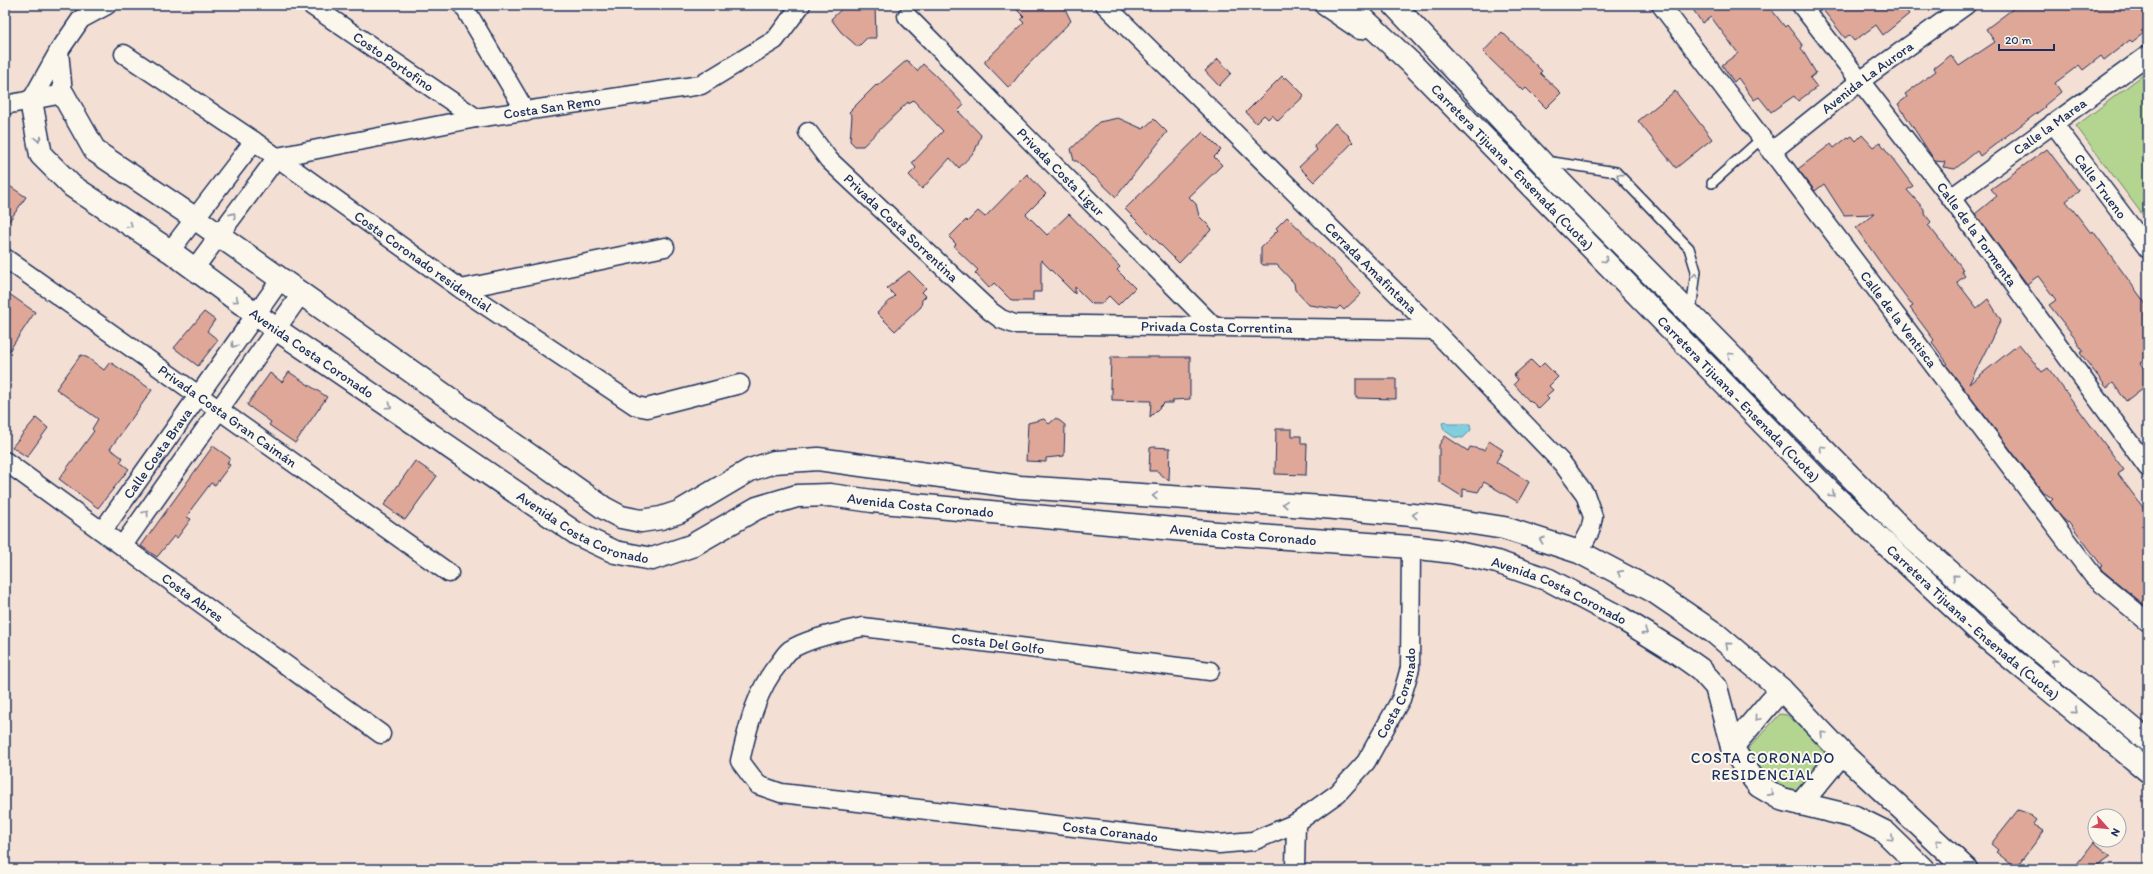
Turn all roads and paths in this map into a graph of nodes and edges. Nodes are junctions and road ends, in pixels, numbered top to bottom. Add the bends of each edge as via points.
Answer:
1 (107, 5) edge
2 (311, 5) edge
3 (463, 5) edge
4 (1105, 5) edge
5 (1326, 5) edge
6 (1349, 5) edge
7 (1394, 5) edge
8 (1403, 5) edge
9 (1661, 5) edge
10 (1801, 5) edge
11 (1966, 5) edge
12 (801, 6) edge
13 (906, 16) dead end
14 (1436, 48) junction
15 (59, 51) junction
16 (124, 54) dead end
17 (2148, 55) edge
18 (1412, 64) junction
19 (1860, 81) junction
20 (63, 94) junction
21 (31, 100) junction
22 (5, 105) edge
23 (526, 112) junction
24 (476, 118) junction
25 (2053, 123) junction
26 (808, 132) dead end
27 (254, 141) junction
28 (1766, 146) junction
29 (277, 157) junction
30 (1539, 160) junction
31 (1712, 183) dead end
32 (1951, 198) junction
33 (196, 219) junction
34 (219, 235) junction
35 (665, 246) dead end
36 (2148, 249) edge
37 (170, 251) junction
38 (5, 258) edge
39 (194, 269) junction
40 (281, 279) junction
41 (460, 289) junction
42 (301, 294) junction
43 (256, 314) junction
44 (1690, 315) junction
45 (1001, 319) joint
46 (1214, 328) junction
47 (276, 329) junction
48 (1434, 330) junction
49 (740, 384) dead end
50 (197, 395) junction
51 (218, 410) junction
52 (5, 461) edge
53 (2148, 468) edge
54 (1219, 500) junction
55 (103, 530) junction
56 (1217, 534) junction
57 (123, 545) junction
58 (1412, 547) junction
59 (1579, 552) junction
60 (450, 573) dead end
61 (2148, 622) edge
62 (789, 650) joint
63 (1210, 671) dead end
64 (1781, 689) junction
65 (381, 734) dead end
66 (2148, 741) edge
67 (1732, 747) junction
68 (1842, 753) junction
69 (2148, 771) edge
70 (1800, 804) junction
71 (1296, 823) junction
72 (1295, 869) edge
73 (1923, 869) edge
74 (1966, 869) edge

1 - 15 street via 81,20
2 - 24 street, Costo Portofino
3 - 23 street
4 - 48 street, Cerrada Amafintana
5 - 18 main road
6 - 18 main road, Carretera Tijuana - Ensenada (Cuota)
7 - 14 main road, Carretera Tijuana - Ensenada (Cuota)
8 - 14 main road
9 - 28 street, Calle de la Ventisca
10 - 19 street, Calle de la Tormenta
11 - 19 street, Avenida La Aurora
12 - 23 street, Costa San Remo via 775,40 701,85
13 - 46 street, Privada Costa Ligur
14 - 30 main road, Carretera Tijuana - Ensenada (Cuota)
15 - 20 street, Avenida Costa Coronado
15 - 21 street
16 - 27 street, Costa Coronado residencial
17 - 25 street, Calle la Marea
18 -> 69 main road, Carretera Tijuana - Ensenada (Cuota) via 1828,490 1984,636
19 - 28 street, Avenida La Aurora
19 - 32 street, Calle de la Tormenta
20 - 21 street
20 - 33 main road, Avenida Costa Coronado via 95,151
21 - 22 street
21 -> 37 main road, Avenida Costa Coronado via 41,155 72,186
23 - 24 street, Costa San Remo
24 - 29 street, Costa San Remo
25 - 32 street, Calle la Marea
25 - 36 street, Calle Trueno
26 - 45 street, Privada Costa Sorrentina via 829,160
27 - 29 street, Costa Coronado residencial
27 - 33 street
28 - 31 lane
28 - 61 street, Calle de la Ventisca via 2094,577
34 -> 29 street
29 - 41 street, Costa Coronado residencial
30 - 44 main road, Carretera Tijuana - Ensenada (Cuota)
44 -> 30 lane via 1696,271 1689,248 1616,172
32 - 53 street, Calle de la Tormenta
33 - 34 main road, Avenida Costa Coronado
33 - 37 street
34 - 39 street
34 - 40 main road, Avenida Costa Coronado
35 - 41 street
37 - 39 main road, Avenida Costa Coronado
38 - 50 street, Privada Costa Gran Caimán
39 -> 43 main road, Avenida Costa Coronado
40 - 42 main road, Avenida Costa Coronado
40 - 43 street, Calle Costa Brava
41 - 49 street, Costa Coronado residencial via 636,406 647,408
42 - 47 street, Calle Costa Brava
54 -> 42 main road, Avenida Costa Coronado via 1020,487 818,459 774,462 750,470 679,512 641,521 622,517 604,508
43 - 47 main road, Avenida Costa Coronado
43 -> 50 street, Calle Costa Brava
66 -> 44 main road, Carretera Tijuana - Ensenada (Cuota) via 2034,646 1906,533
45 - 46 street, Privada Costa Correntina via 1014,324
46 - 48 street, Privada Costa Correntina
47 - 51 street, Calle Costa Brava
47 -> 56 main road, Avenida Costa Coronado via 577,534 614,552 652,559 691,546 756,508 797,496 830,495
48 - 59 street, Cerrada Amafintana via 1562,463 1585,494 1592,517 1590,531
50 - 51 street, Privada Costa Gran Caimán
50 - 55 street, Calle Costa Brava
57 -> 51 street, Calle Costa Brava
51 - 60 street, Privada Costa Gran Caimán
52 - 55 street, Costa Abres
54 - 56 main road
59 -> 54 main road, Avenida Costa Coronado via 1504,528 1434,517
55 - 57 street, Costa Abres
56 - 58 main road, Avenida Costa Coronado
57 - 65 street, Costa Abres
58 -> 67 main road, Avenida Costa Coronado via 1453,552 1497,562 1549,580 1621,618 1670,648 1700,669 1716,687
58 - 71 street, Costa Coranado via 1410,668 1401,699 1366,762 1338,793
64 -> 59 main road, Avenida Costa Coronado via 1716,634 1653,591
62 - 63 street, Costa Del Golfo via 828,635 863,627
62 - 71 street, Costa Coranado via 771,672 758,697 746,731 740,761 758,785 781,793 1219,844 1253,841
64 -> 67 main road
68 -> 64 main road, Avenida Costa Coronado
67 -> 70 main road, Avenida Costa Coronado via 1744,768 1759,786 1781,799
68 - 70 main road
74 -> 68 main road, Avenida Costa Coronado
70 -> 73 main road, Avenida Costa Coronado via 1855,817 1885,832
71 - 72 street

